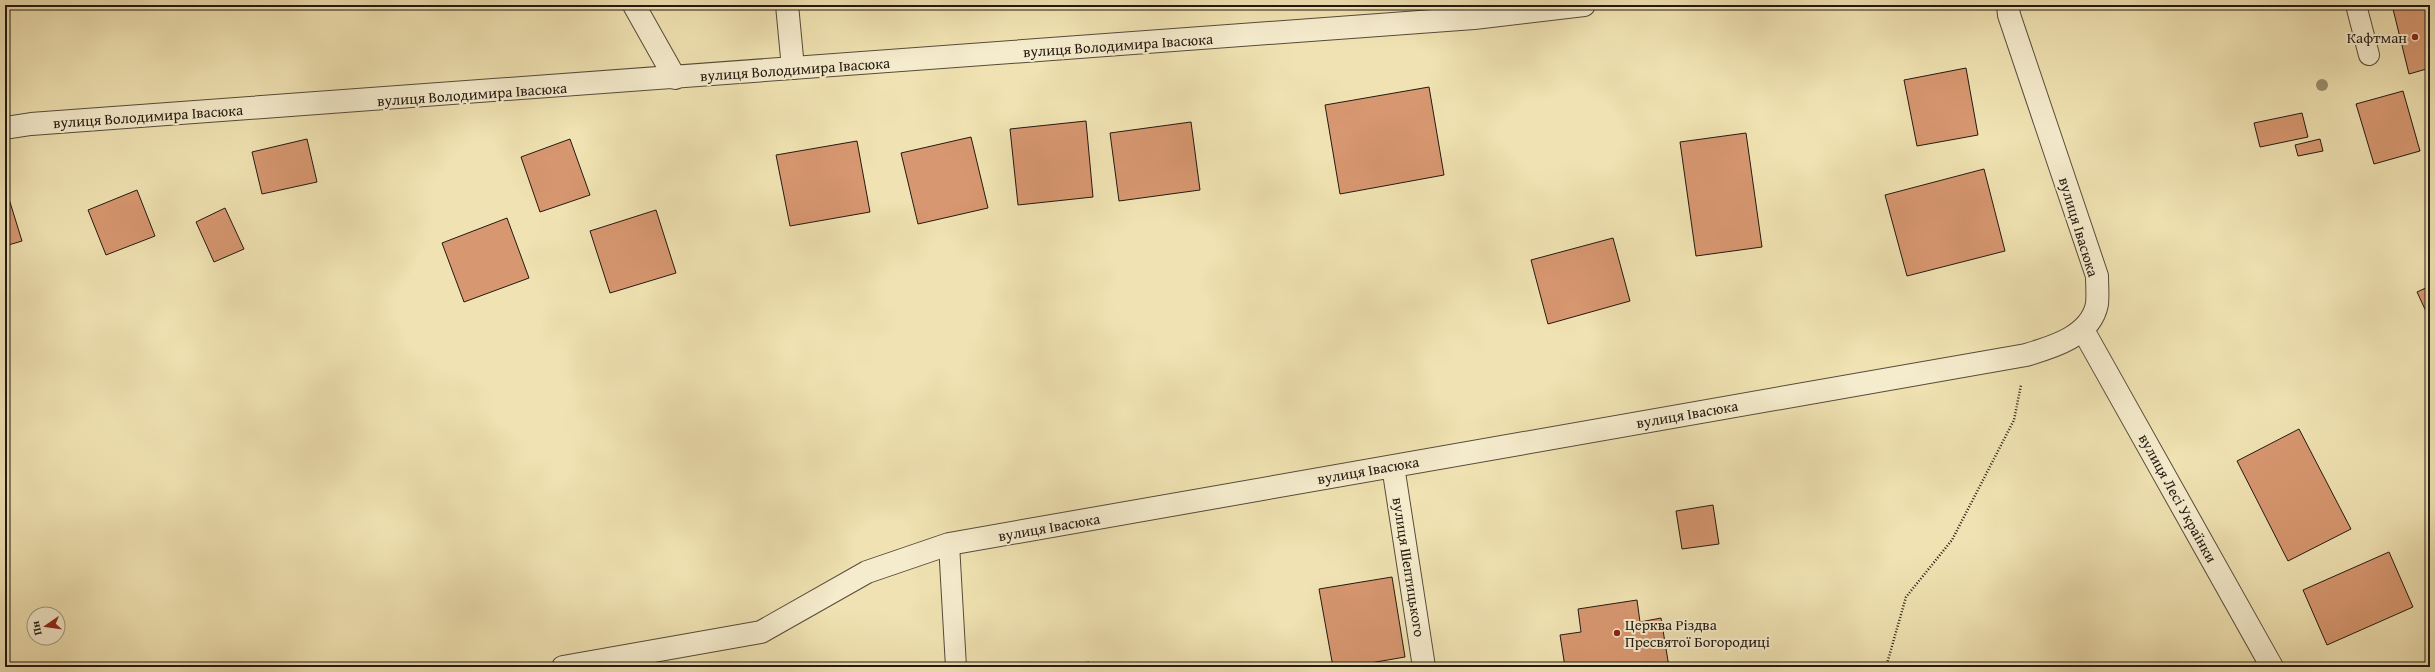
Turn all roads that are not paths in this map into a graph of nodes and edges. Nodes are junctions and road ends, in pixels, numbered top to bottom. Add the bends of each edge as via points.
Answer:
1 (634, 5) edge
2 (787, 5) edge
3 (1584, 5) edge
4 (2008, 5) edge
5 (2356, 5) edge
6 (2369, 55) dead end
7 (793, 68) junction
8 (675, 78) junction
9 (5, 128) edge
10 (2083, 330) junction
11 (1393, 466) junction
12 (949, 544) junction
13 (563, 667) edge
14 (956, 667) edge
15 (1424, 667) edge
16 (2272, 667) edge

1 - 8 street
2 - 7 street
3 - 7 street, вулиця Володимира Івасюка via 1474,18
4 - 10 street, вулиця Івасюка via 2009,15 2097,276 2097,305
5 - 6 lane
7 - 8 street, вулиця Володимира Івасюка
8 - 9 street, вулиця Володимира Івасюка via 500,93 31,124
10 - 11 street, вулиця Івасюка via 2055,346 2026,355
10 - 16 street, вулиця Лесі Українки
11 - 12 street, вулиця Івасюка
11 - 15 street, вулиця Шептицького
12 - 13 street, вулиця Івасюка via 868,572 761,632
12 - 14 lane

